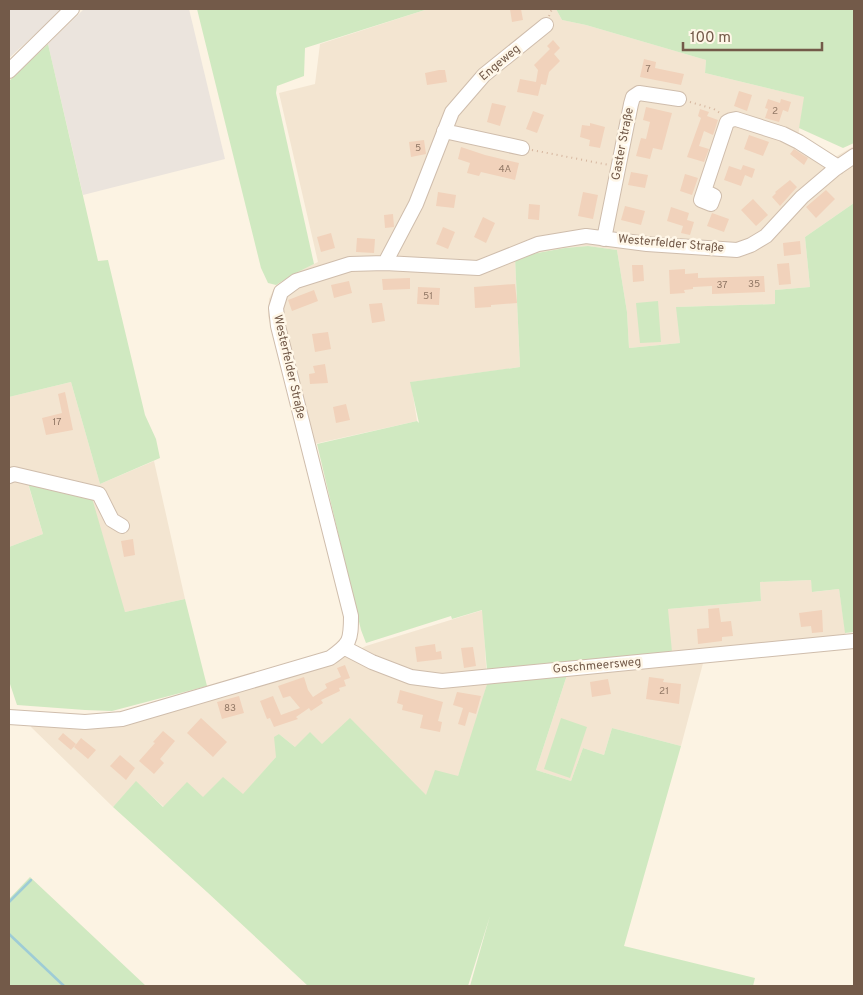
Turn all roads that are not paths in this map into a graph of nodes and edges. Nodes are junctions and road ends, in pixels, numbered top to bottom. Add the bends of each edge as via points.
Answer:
1 (72, 9) edge
2 (546, 25) dead end
3 (9, 71) edge
4 (679, 99) road end
5 (444, 131) junction
6 (522, 148) road end
7 (854, 156) edge
8 (838, 167) junction
9 (704, 191) dead end
10 (604, 238) junction
11 (385, 264) junction
12 (9, 476) edge
13 (122, 526) dead end
14 (854, 641) edge
15 (345, 648) junction
16 (9, 716) edge

1 - 3 street
2 - 5 street, Engeweg via 484,75 452,112
4 - 10 street, Gaster Straße via 639,93 633,97
5 - 6 street
5 - 11 street, Engeweg via 416,204
7 - 8 street, Westerfelder Straße
8 - 9 street via 783,134 736,119 727,122
8 - 10 street, Westerfelder Straße via 802,197 766,236 737,250
10 - 11 street, Westerfelder Straße via 586,236 538,244 478,268
11 - 15 street, Westerfelder Straße via 350,264 296,281 281,292 276,308 350,616 351,635
12 - 13 street via 14,474 99,494 112,520
14 - 15 street, Goschmeersweg via 442,681 411,677
15 - 16 street via 330,658 122,719 85,722

